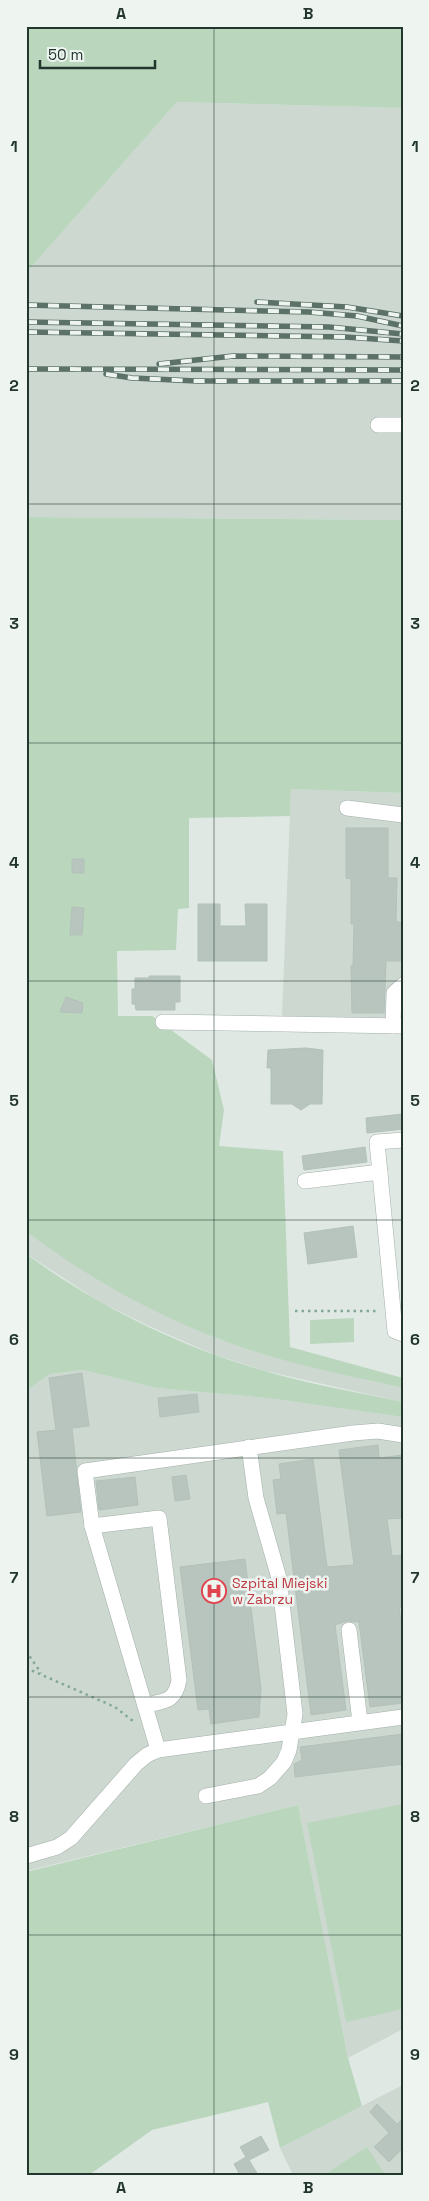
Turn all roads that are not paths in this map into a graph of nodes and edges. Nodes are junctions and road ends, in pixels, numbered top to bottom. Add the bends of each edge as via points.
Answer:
1 (378, 425) dead end
2 (403, 425) edge
3 (347, 808) dead end
4 (403, 815) edge
5 (403, 985) edge
6 (163, 1022) dead end
7 (398, 1026) edge
8 (403, 1140) edge
9 (380, 1172) junction
10 (305, 1181) dead end
11 (403, 1334) edge
12 (403, 1435) edge
13 (249, 1447) junction
14 (92, 1526) junction
15 (349, 1630) dead end
16 (145, 1705) junction
17 (403, 1717) edge
18 (360, 1722) junction
19 (293, 1731) junction
20 (158, 1750) junction
21 (206, 1796) dead end
22 (26, 1856) edge

1 - 2 lane
3 - 4 lane
5 - 7 lane via 394,993
6 - 7 lane
8 - 9 lane via 377,1142
9 - 10 lane
9 - 11 lane via 395,1331
12 - 13 lane via 378,1431
13 - 14 lane via 85,1471
13 - 19 lane via 256,1498 279,1578 295,1704
14 - 16 lane
14 - 16 lane via 159,1518 179,1680 173,1696
15 - 18 lane
16 - 20 lane
17 - 18 lane
18 - 19 lane
19 - 20 lane
19 - 21 lane via 290,1750 270,1778 258,1786
20 - 22 lane via 136,1764 71,1838 57,1847

